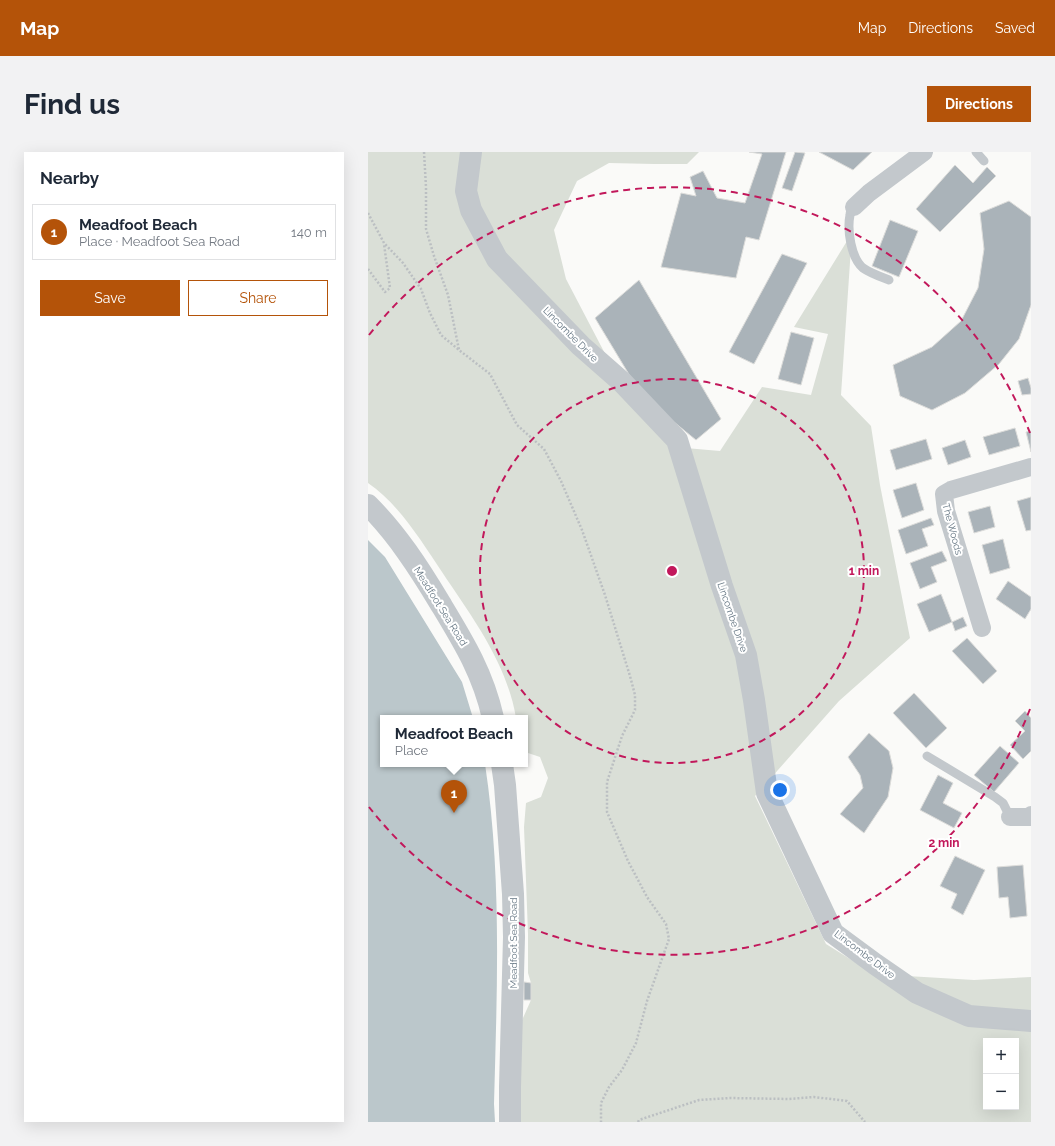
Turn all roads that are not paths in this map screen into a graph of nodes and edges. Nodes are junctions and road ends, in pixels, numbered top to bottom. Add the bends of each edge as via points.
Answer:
1 (471, 152) edge
2 (924, 152) edge
3 (976, 152) edge
4 (984, 161) dead end
5 (854, 207) joint
6 (889, 280) dead end
7 (1031, 467) edge
8 (368, 505) edge
9 (982, 628) dead end
10 (492, 715) edge
11 (927, 756) dead end
12 (502, 767) edge
13 (1031, 815) edge
14 (1010, 817) joint
15 (1031, 1021) edge
16 (510, 1122) edge

1 - 15 street, Lincombe Drive via 466,191 471,210 497,259 677,440 746,655 767,792 834,933 917,993 969,1016
2 - 5 street
3 - 4 lane
5 - 6 lane via 850,213 849,224 855,260 863,268
7 - 9 street, The Woods via 944,494 946,511
8 - 10 street, Meadfoot Sea Road via 405,548 453,624 482,680
11 - 14 lane via 995,797 1003,803
12 - 16 street, Meadfoot Sea Road via 514,937
13 - 14 street

